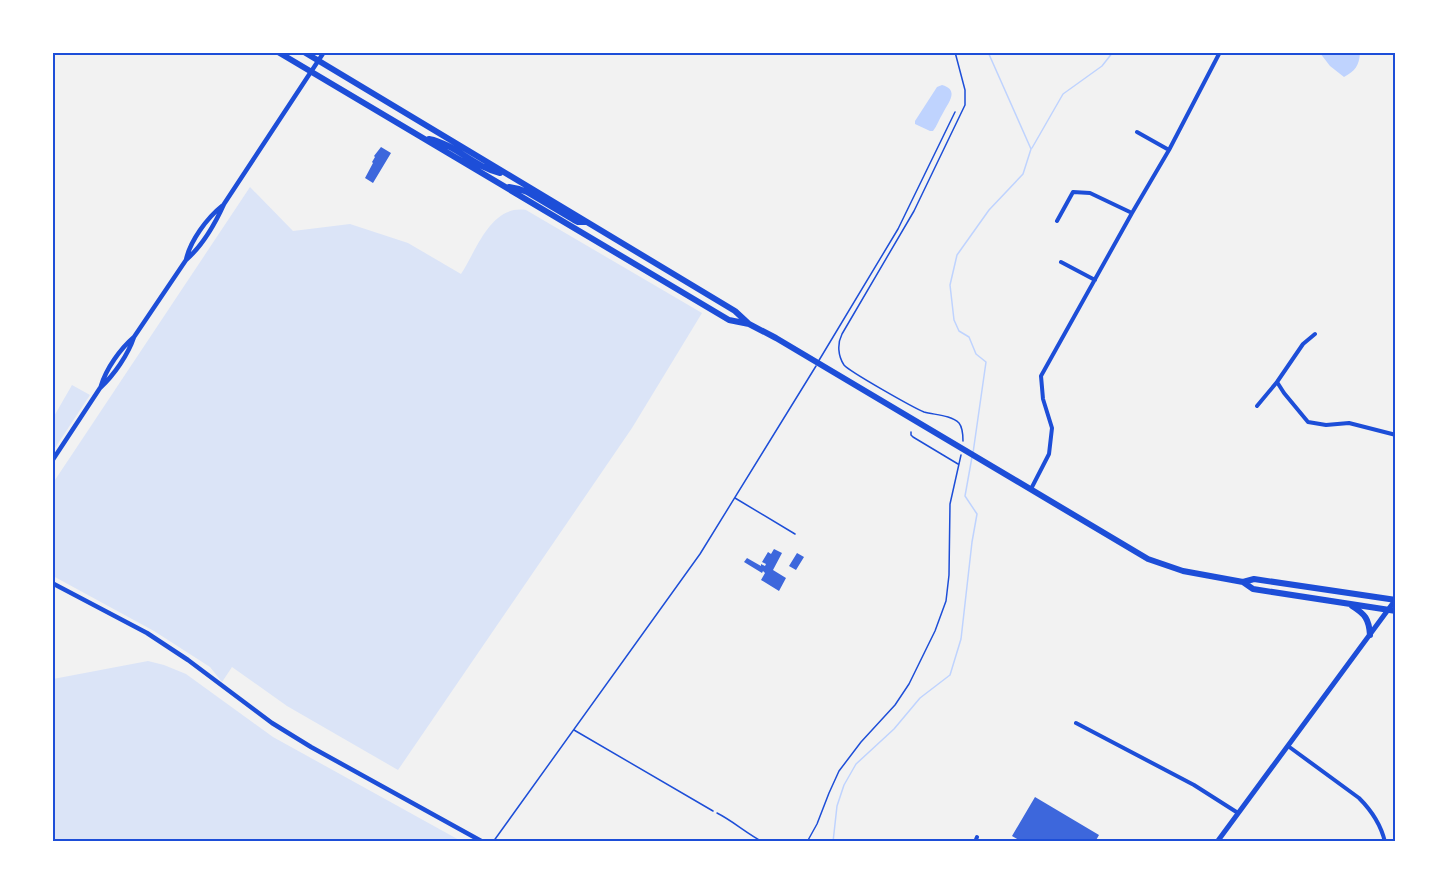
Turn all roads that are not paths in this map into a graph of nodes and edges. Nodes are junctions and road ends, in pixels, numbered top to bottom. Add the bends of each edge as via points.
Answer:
1 (278, 52) edge
2 (304, 52) edge
3 (324, 52) edge
4 (1220, 52) edge
5 (319, 61) junction
6 (312, 72) junction
7 (955, 112) dead end
8 (1137, 132) dead end
9 (423, 138) junction
10 (1169, 150) junction
11 (507, 174) junction
12 (505, 187) junction
13 (1132, 213) junction
14 (1058, 220) dead end
15 (586, 222) junction
16 (1060, 262) dead end
17 (1095, 280) junction
18 (749, 324) junction
19 (1315, 334) dead end
20 (818, 363) junction
21 (1277, 382) junction
22 (1257, 406) dead end
23 (1395, 435) edge
24 (52, 461) edge
25 (1031, 490) junction
26 (735, 498) junction
27 (795, 534) dead end
28 (1243, 582) junction
29 (52, 583) edge
30 (1395, 600) edge
31 (1349, 604) junction
32 (1392, 611) edge
33 (1370, 635) junction
34 (1076, 723) dead end
35 (573, 729) junction
36 (1288, 746) junction
37 (714, 811) road end
38 (1238, 813) junction
39 (483, 842) edge
40 (493, 842) edge
41 (1217, 842) edge
42 (1385, 842) edge

1 - 6 main road
2 - 5 main road
3 - 5 street
4 - 10 street
5 - 6 street
5 - 11 main road
6 - 9 main road
6 - 24 street via 195,252 126,344
7 - 20 lane via 898,229
8 - 10 street
9 - 11 main road via 441,141 490,170
9 - 12 main road
10 - 13 street
11 - 15 main road
12 - 15 main road via 527,192 574,220
12 - 18 main road via 729,320
13 - 14 street via 1089,193 1074,192
13 - 17 street
15 - 18 main road via 735,311
16 - 17 street
17 - 25 street via 1041,376 1052,428 1048,454
18 - 20 main road
19 - 21 street via 1303,344
20 - 25 main road
20 - 26 lane
21 - 22 street
21 - 23 street via 1308,422 1326,426 1349,423
25 - 28 main road via 1149,559 1183,571
26 - 27 lane
26 - 35 lane via 700,554
28 - 30 main road via 1254,579
28 - 31 main road via 1253,589
29 - 39 street via 147,633 311,747
30 - 32 main road
31 - 32 main road
31 - 33 main road via 1366,617
32 - 33 main road
33 - 36 main road
34 - 38 street via 1194,785
35 - 37 lane
35 - 40 lane
36 - 38 main road
36 - 42 street via 1359,798 1369,808
38 - 41 main road

